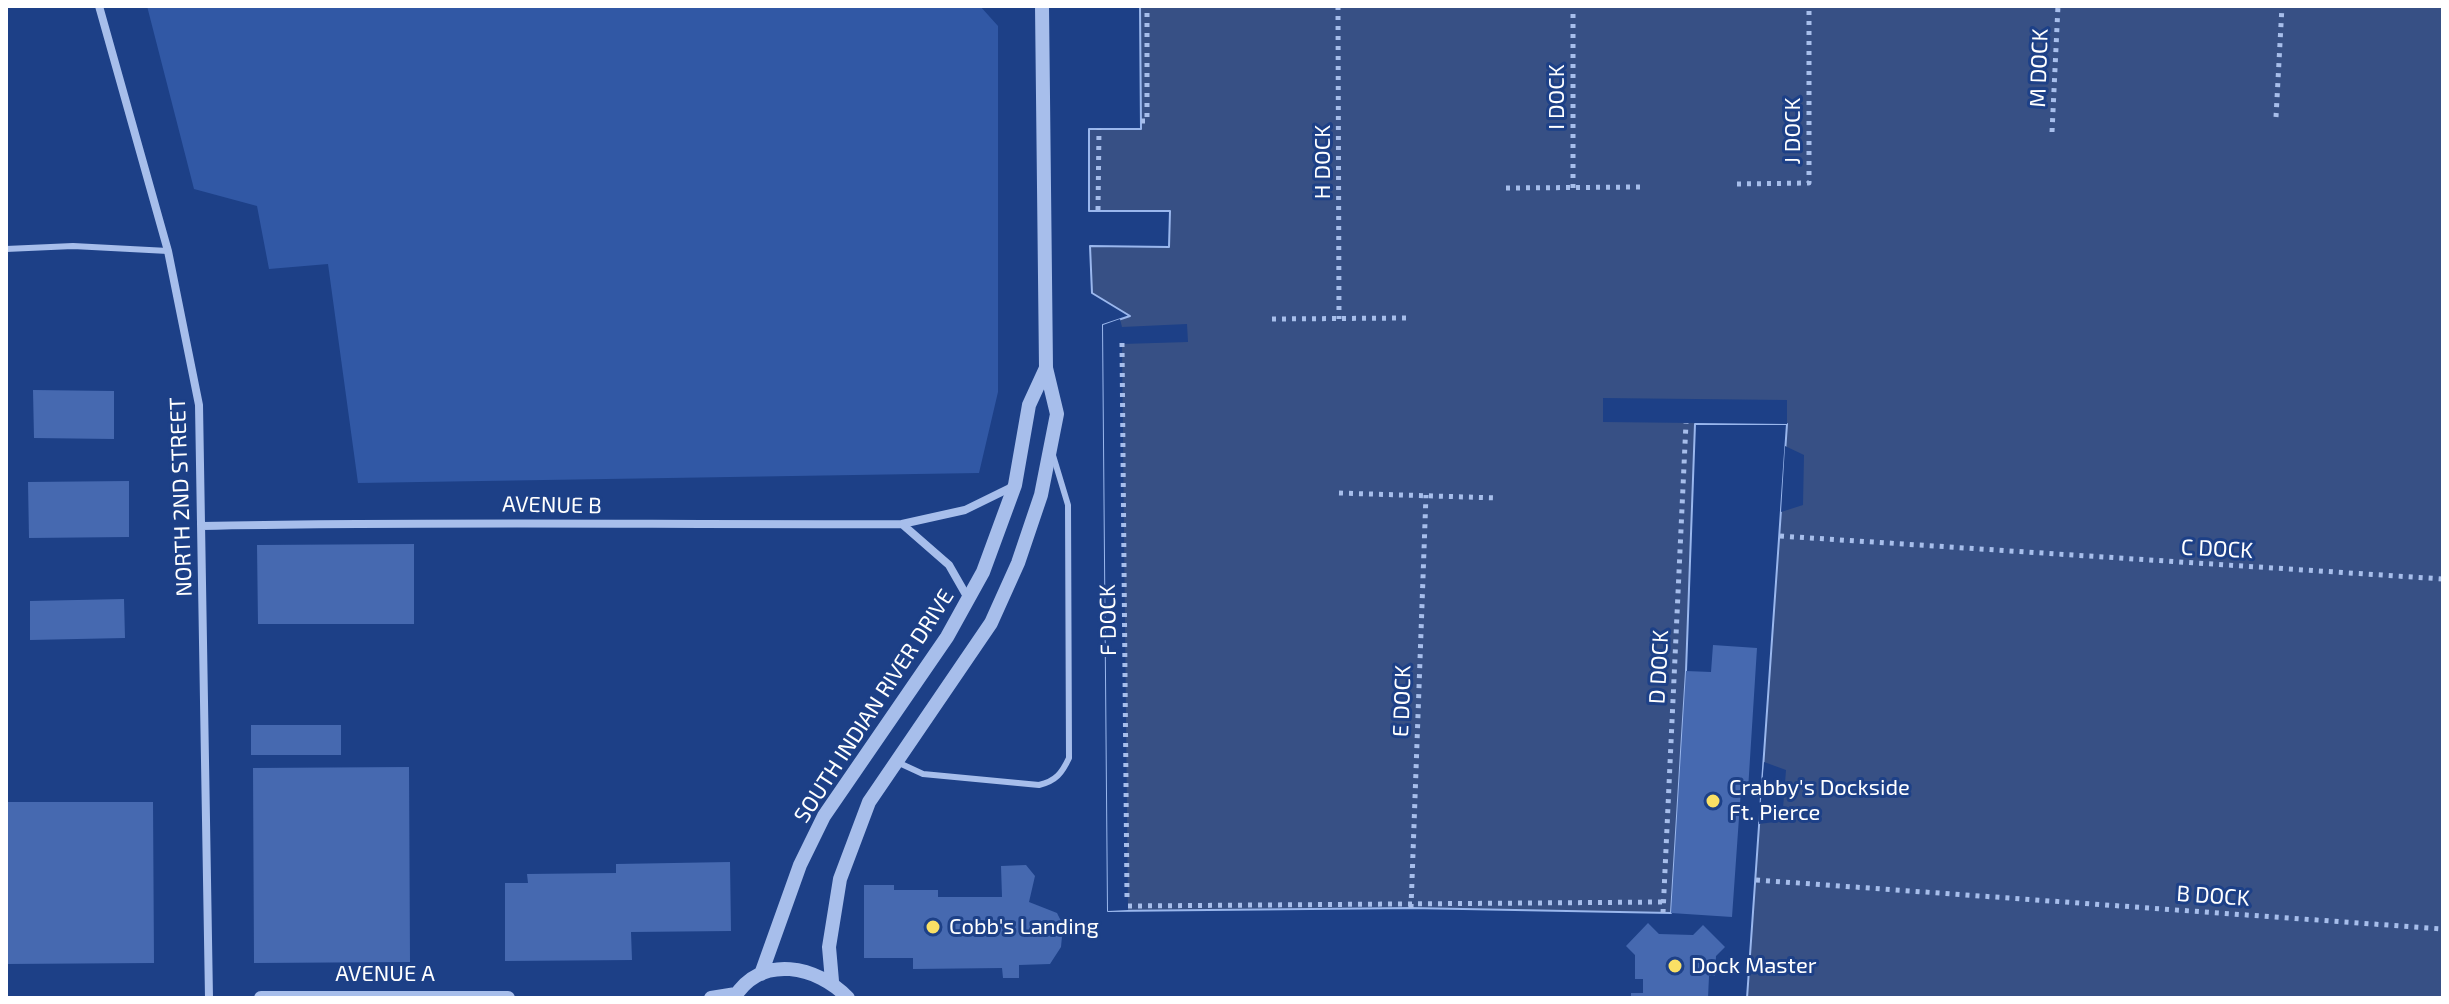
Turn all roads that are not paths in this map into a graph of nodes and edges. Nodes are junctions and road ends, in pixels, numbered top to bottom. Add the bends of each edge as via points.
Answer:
1 (99, 6) edge
2 (1042, 6) edge
3 (6, 249) edge
4 (168, 251) junction
5 (1046, 368) junction
6 (1051, 448) junction
7 (1015, 485) junction
8 (902, 524) junction
9 (202, 526) junction
10 (969, 600) junction
11 (873, 746) junction
12 (897, 762) junction
13 (761, 974) junction
14 (832, 981) junction
15 (735, 996) edge
16 (209, 998) edge
17 (261, 998) edge
18 (508, 998) edge
19 (711, 998) edge
20 (849, 998) edge

1 - 4 street, NORTH 2ND STREET
2 - 5 street, SOUTH INDIAN RIVER DRIVE
3 - 4 lane
4 - 9 street, NORTH 2ND STREET via 199,405
5 - 6 street, SOUTH INDIAN RIVER DRIVE via 1057,414
5 - 7 street, SOUTH INDIAN RIVER DRIVE via 1029,405
6 - 12 street, SOUTH INDIAN RIVER DRIVE via 1018,563 991,623
6 - 12 lane via 1068,505 1069,758 1052,781 1039,785 923,774
7 - 8 street, AVENUE B via 965,510
7 - 10 street, SOUTH INDIAN RIVER DRIVE
8 - 9 street, AVENUE B
8 - 10 street via 949,565
9 - 16 street, NORTH 2ND STREET
10 - 11 street, SOUTH INDIAN RIVER DRIVE
11 - 12 street
11 - 13 street, SOUTH INDIAN RIVER DRIVE via 824,816 800,865
12 - 14 street, SOUTH INDIAN RIVER DRIVE via 869,802 840,879 829,947
13 - 14 street via 796,968
13 - 15 street
14 - 20 street
15 - 19 street
17 - 18 street, AVENUE A

